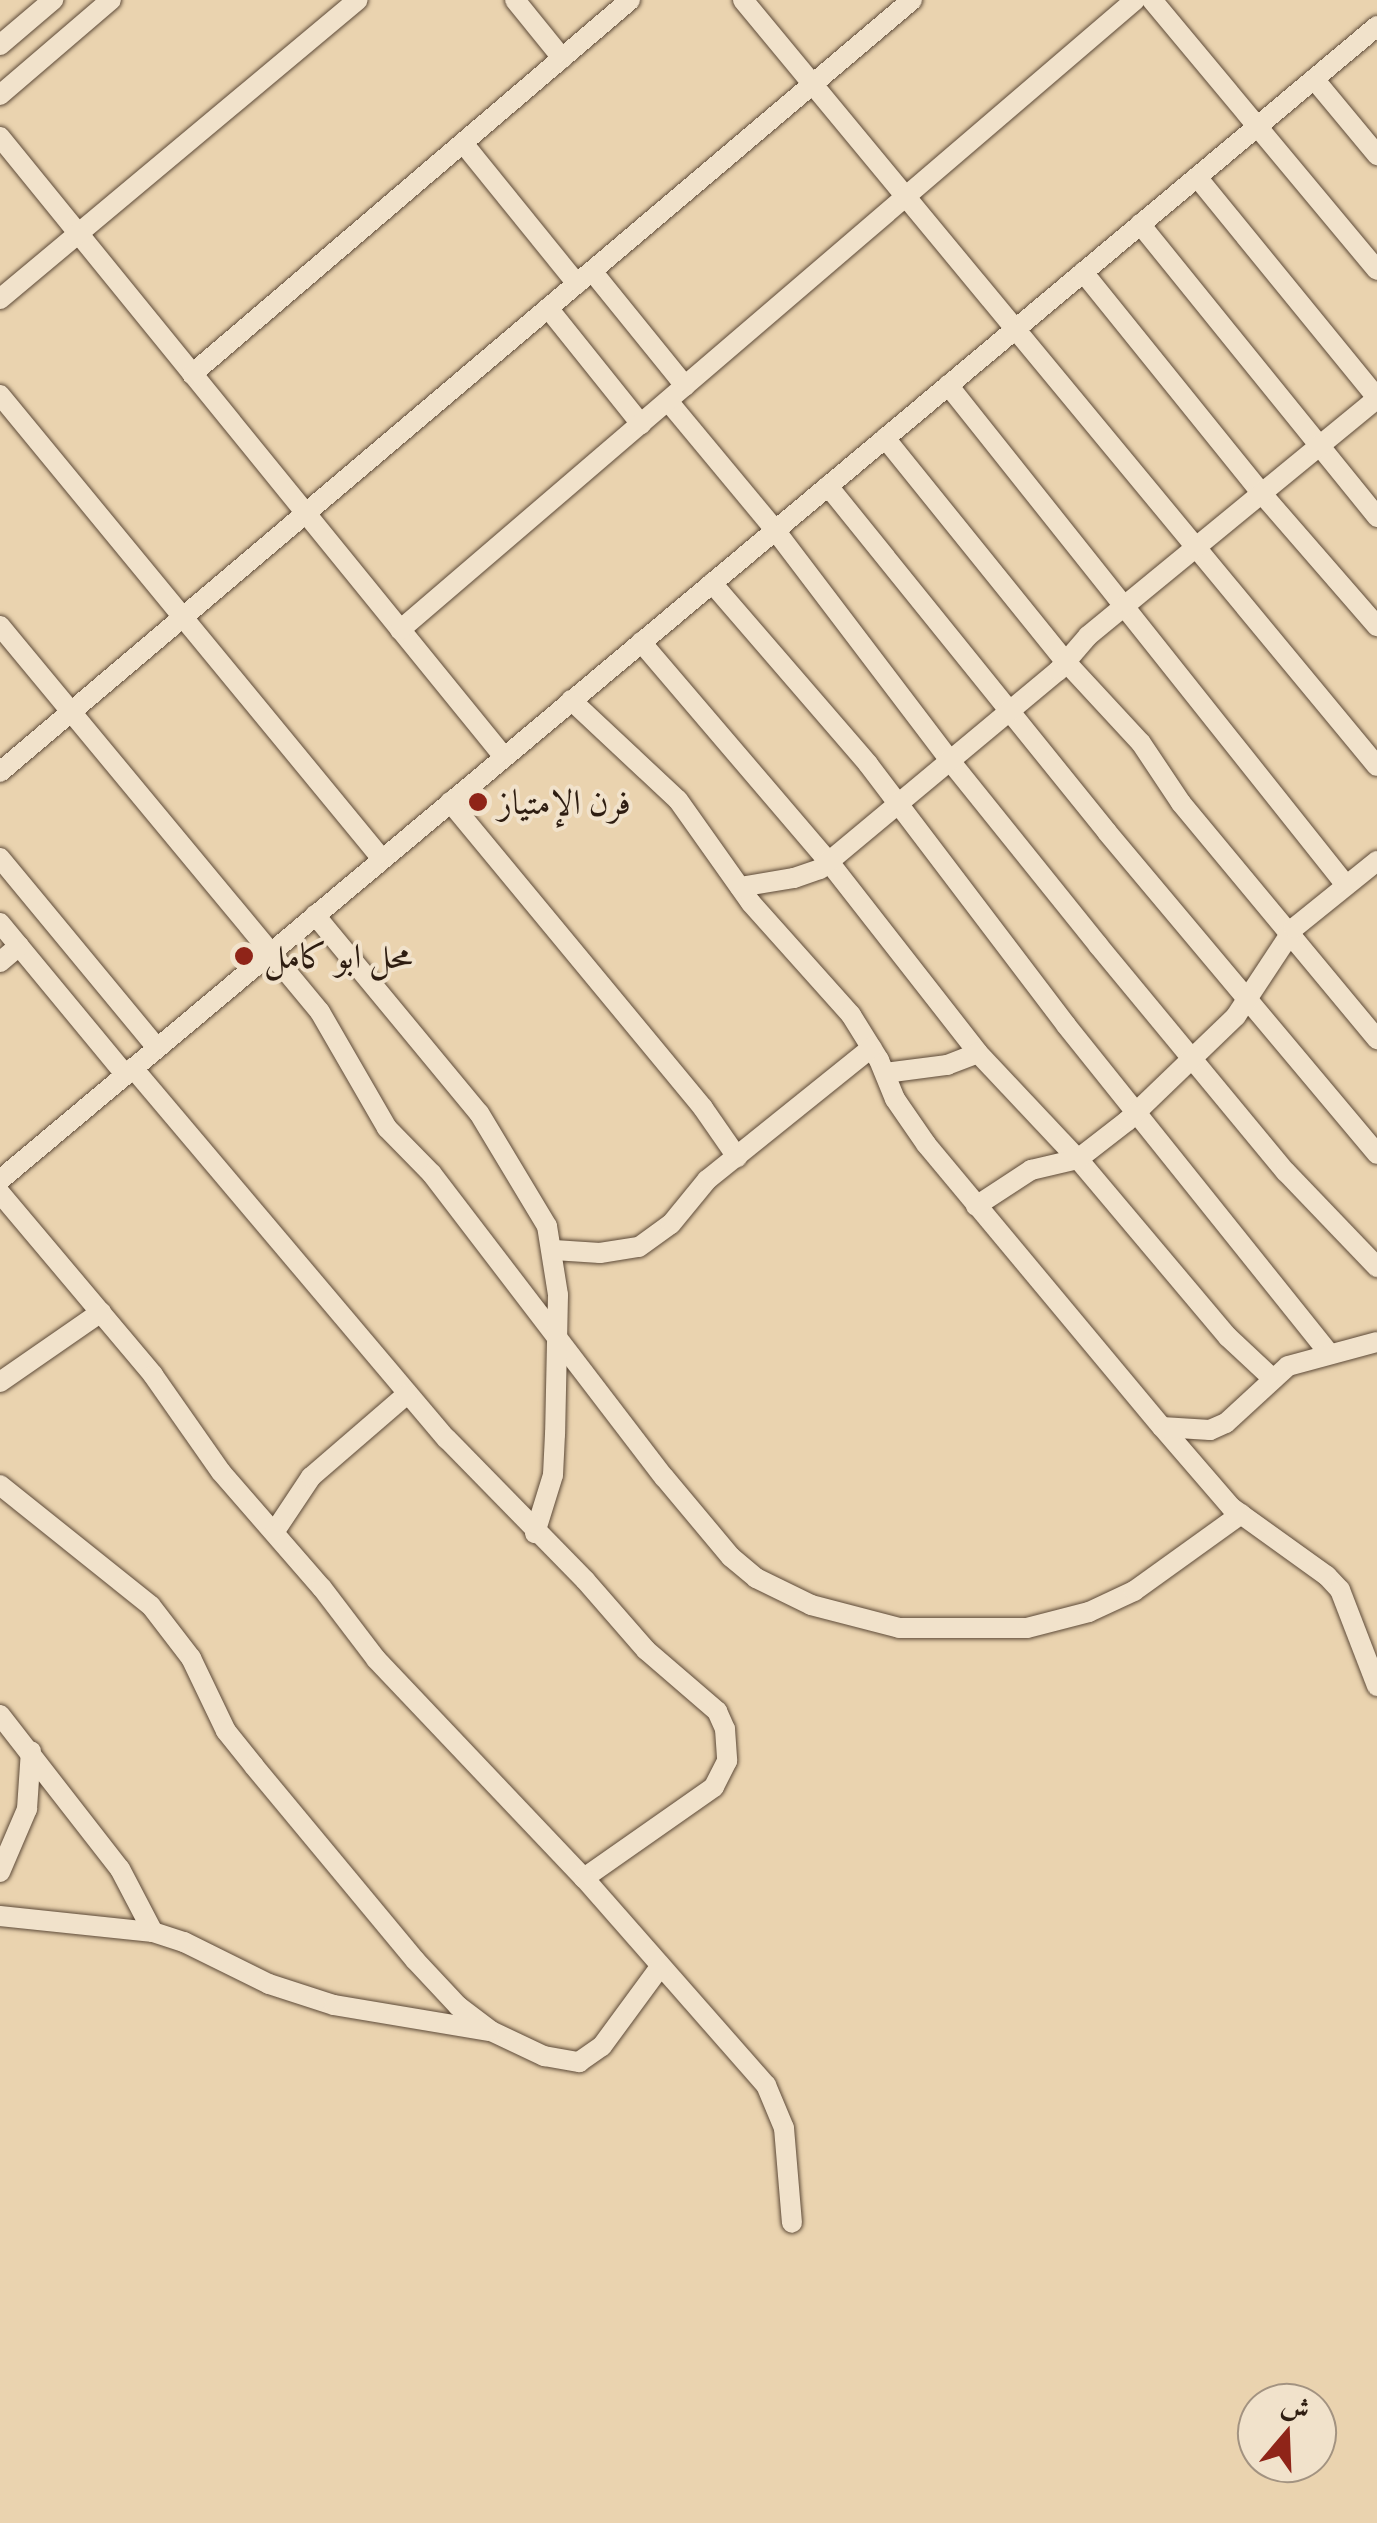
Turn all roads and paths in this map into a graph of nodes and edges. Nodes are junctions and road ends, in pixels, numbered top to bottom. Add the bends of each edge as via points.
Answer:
1 (52, 0) edge
2 (111, 0) edge
3 (357, 0) edge
4 (515, 0) edge
5 (630, 0) edge
6 (743, 0) edge
7 (912, 0) edge
8 (1152, 0) edge
9 (1128, 2) edge
10 (1377, 26) edge
11 (0, 45) edge
12 (562, 58) junction
13 (1314, 79) junction
14 (812, 84) junction
15 (0, 95) edge
16 (1259, 125) junction
17 (0, 137) edge
18 (462, 143) junction
19 (1377, 155) edge
20 (1196, 177) junction
21 (906, 196) junction
22 (1140, 224) junction
23 (78, 233) junction
24 (1377, 270) edge
25 (1084, 272) junction
26 (584, 277) junction
27 (0, 300) edge
28 (548, 308) junction
29 (1013, 331) junction
30 (192, 374) junction
31 (685, 386) junction
32 (948, 386) junction
33 (0, 395) edge
34 (1377, 398) edge
35 (668, 400) junction
36 (641, 424) junction
37 (885, 438) junction
38 (1319, 448) junction
39 (828, 486) junction
40 (1262, 495) junction
41 (306, 513) junction
42 (1377, 517) edge
43 (775, 530) junction
44 (1200, 546) junction
45 (712, 583) junction
46 (1126, 605) junction
47 (183, 618) junction
48 (0, 626) edge
49 (1377, 626) edge
50 (400, 630) junction
51 (640, 642) junction
52 (1066, 662) junction
53 (571, 700) junction
54 (71, 712) junction
55 (1009, 713) junction
56 (504, 757) junction
57 (951, 762) junction
58 (1377, 766) edge
59 (0, 772) edge
60 (450, 802) junction
61 (898, 806) junction
62 (0, 858) edge
63 (382, 859) junction
64 (1377, 861) edge
65 (829, 862) junction
66 (1345, 884) junction
67 (740, 887) junction
68 (315, 915) junction
69 (0, 923) edge
70 (1288, 935) junction
71 (19, 946) junction
72 (270, 954) junction
73 (0, 962) edge
74 (1248, 998) junction
75 (1377, 1039) edge
76 (158, 1048) junction
77 (871, 1048) junction
78 (978, 1054) junction
79 (1195, 1058) junction
80 (130, 1071) junction
81 (884, 1073) junction
82 (1139, 1111) junction
83 (1377, 1154) edge
84 (736, 1157) junction
85 (1078, 1159) junction
86 (0, 1180) edge
87 (0, 1193) edge
88 (976, 1206) junction
89 (554, 1250) junction
90 (1377, 1267) edge
91 (100, 1312) junction
92 (556, 1335) junction
93 (1377, 1342) edge
94 (1329, 1353) junction
95 (1272, 1378) junction
96 (0, 1382) edge
97 (407, 1394) junction
98 (1162, 1428) junction
99 (0, 1485) edge
100 (1240, 1514) junction
101 (275, 1531) junction
102 (536, 1533) junction
103 (1377, 1686) edge
104 (0, 1715) edge
105 (31, 1751) junction
106 (0, 1872) edge
107 (584, 1878) junction
108 (0, 1916) edge
109 (153, 1932) junction
110 (660, 1968) junction
111 (491, 2031) junction
112 (792, 2223) dead end

1 - 11 street
2 - 15 street
3 - 23 street
4 - 12 street
5 - 12 street
6 - 14 street
7 - 14 street
8 - 16 street
9 - 21 street
10 - 13 street
12 - 18 street
13 - 16 street
13 - 19 street
14 - 21 street
14 - 26 street
16 - 20 street
16 - 24 street
17 - 23 street
18 - 26 street
18 - 30 street
20 - 22 street
20 - 34 street
21 - 29 street
21 - 31 street
22 - 25 street
22 - 38 street
23 - 27 street
23 - 30 street
25 - 29 street
25 - 40 street
26 - 28 street
26 - 31 street
28 - 36 street
28 - 41 street
29 - 32 street
29 - 44 street
30 - 41 street
31 - 35 street
32 - 37 street
32 - 46 street
33 - 47 street
34 - 38 street
35 - 36 street
35 - 43 street
36 - 50 street
37 - 39 street
37 - 52 street
38 - 40 street
38 - 42 street
39 - 43 street
39 - 55 street
40 - 44 street
40 - 49 street
41 - 47 street
41 - 50 street
43 - 45 street
43 - 57 street
44 - 46 street
44 - 58 street
45 - 51 street
45 - 61 street
46 - 52 street
46 - 66 street
47 - 54 street
47 - 63 street
48 - 54 street
50 - 56 street
51 - 53 street
51 - 65 street
52 - 55 street
52 - 70 street via 1141,742 1181,803
53 - 56 street
53 - 67 street via 678,800
54 - 59 street
54 - 72 street
55 - 57 street
55 - 74 street
56 - 60 street
57 - 61 street
57 - 79 street
60 - 63 street
60 - 84 street
61 - 65 street
61 - 82 street
62 - 76 street
63 - 68 street
64 - 66 street
65 - 67 street via 794,878
65 - 78 street
66 - 70 street
67 - 77 street via 851,1015
68 - 72 street
68 - 89 street via 479,1113 540,1212
69 - 71 street
70 - 74 street
70 - 75 street
71 - 73 street
71 - 80 street
72 - 76 street
72 - 92 street via 320,1012 388,1128 432,1174
74 - 79 street
74 - 83 street
76 - 80 street
77 - 81 street
77 - 84 street
78 - 81 street via 947,1066
78 - 85 street
79 - 82 street
79 - 90 street via 1286,1172
80 - 86 street
80 - 97 street
81 - 88 street via 906,1114
82 - 85 street
82 - 94 street
84 - 89 street via 671,1224 639,1246 600,1253
85 - 88 street via 1032,1170
85 - 95 street via 1228,1336
87 - 91 street
88 - 98 street
89 - 92 street
91 - 96 street
91 - 101 street via 154,1375 221,1472
92 - 100 street via 731,1556 783,1592 850,1616 899,1628 1055,1622 1134,1591
92 - 102 street via 552,1475
93 - 94 street
94 - 95 street
95 - 98 street via 1226,1423 1210,1430
97 - 101 street via 311,1477
97 - 102 street
98 - 100 street
99 - 111 street via 151,1606 254,1766 415,1960
100 - 103 street via 1340,1590
101 - 107 street via 412,1700
102 - 107 street via 646,1650 705,1697 725,1729 727,1760 714,1787
104 - 105 street
105 - 106 street via 27,1809
105 - 109 street via 120,1869
107 - 110 street
108 - 109 street
109 - 111 street via 321,2001
110 - 111 street via 602,2046 579,2062 544,2056
110 - 112 street via 766,2085 779,2110

